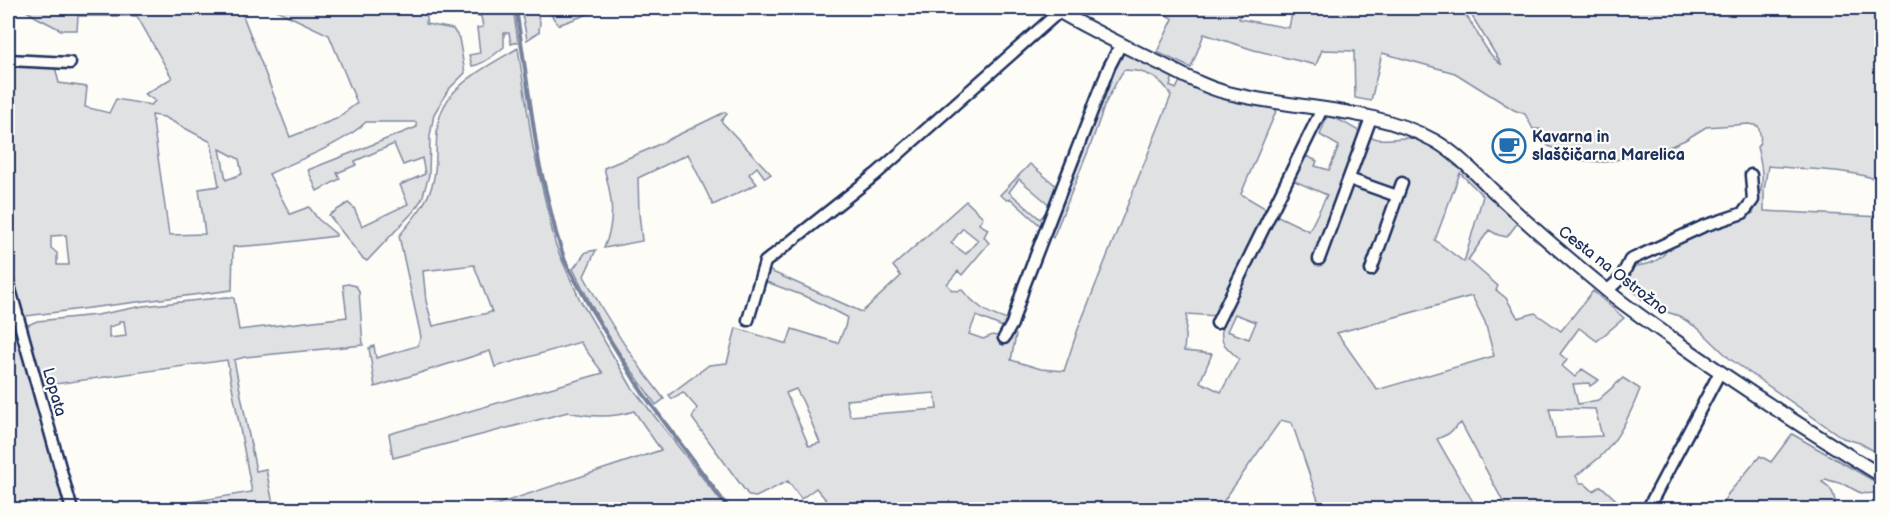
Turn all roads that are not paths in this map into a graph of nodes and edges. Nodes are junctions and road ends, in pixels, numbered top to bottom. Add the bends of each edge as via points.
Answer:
1 (1057, 10) edge
2 (1121, 44) junction
3 (8, 60) edge
4 (70, 63) dead end
5 (1322, 109) junction
6 (1371, 118) junction
7 (1751, 175) dead end
8 (1349, 179) junction
9 (1402, 183) dead end
10 (1397, 196) junction
11 (1319, 259) dead end
12 (1371, 270) dead end
13 (8, 282) edge
14 (1607, 291) junction
15 (748, 320) dead end
16 (1217, 323) dead end
17 (1004, 338) dead end
18 (1720, 372) junction
19 (1881, 476) edge
20 (72, 510) edge
21 (1647, 510) edge

1 - 2 street, Cesta na Ostrožno
1 - 15 street via 876,174 765,262
2 - 5 street, Cesta na Ostrožno via 1224,92
2 - 17 street
3 - 4 street
5 - 6 street, Cesta na Ostrožno
5 - 16 street
6 - 8 street
6 - 14 street, Cesta na Ostrožno via 1413,129 1438,142
7 - 14 street via 1753,201 1743,213 1630,260 1622,278
8 - 10 street
8 - 11 street
9 - 10 street
10 - 12 street
13 - 20 street, Lopata
14 - 18 street, Cesta na Ostrožno
18 - 19 street, Cesta na Ostrožno
18 - 21 street

